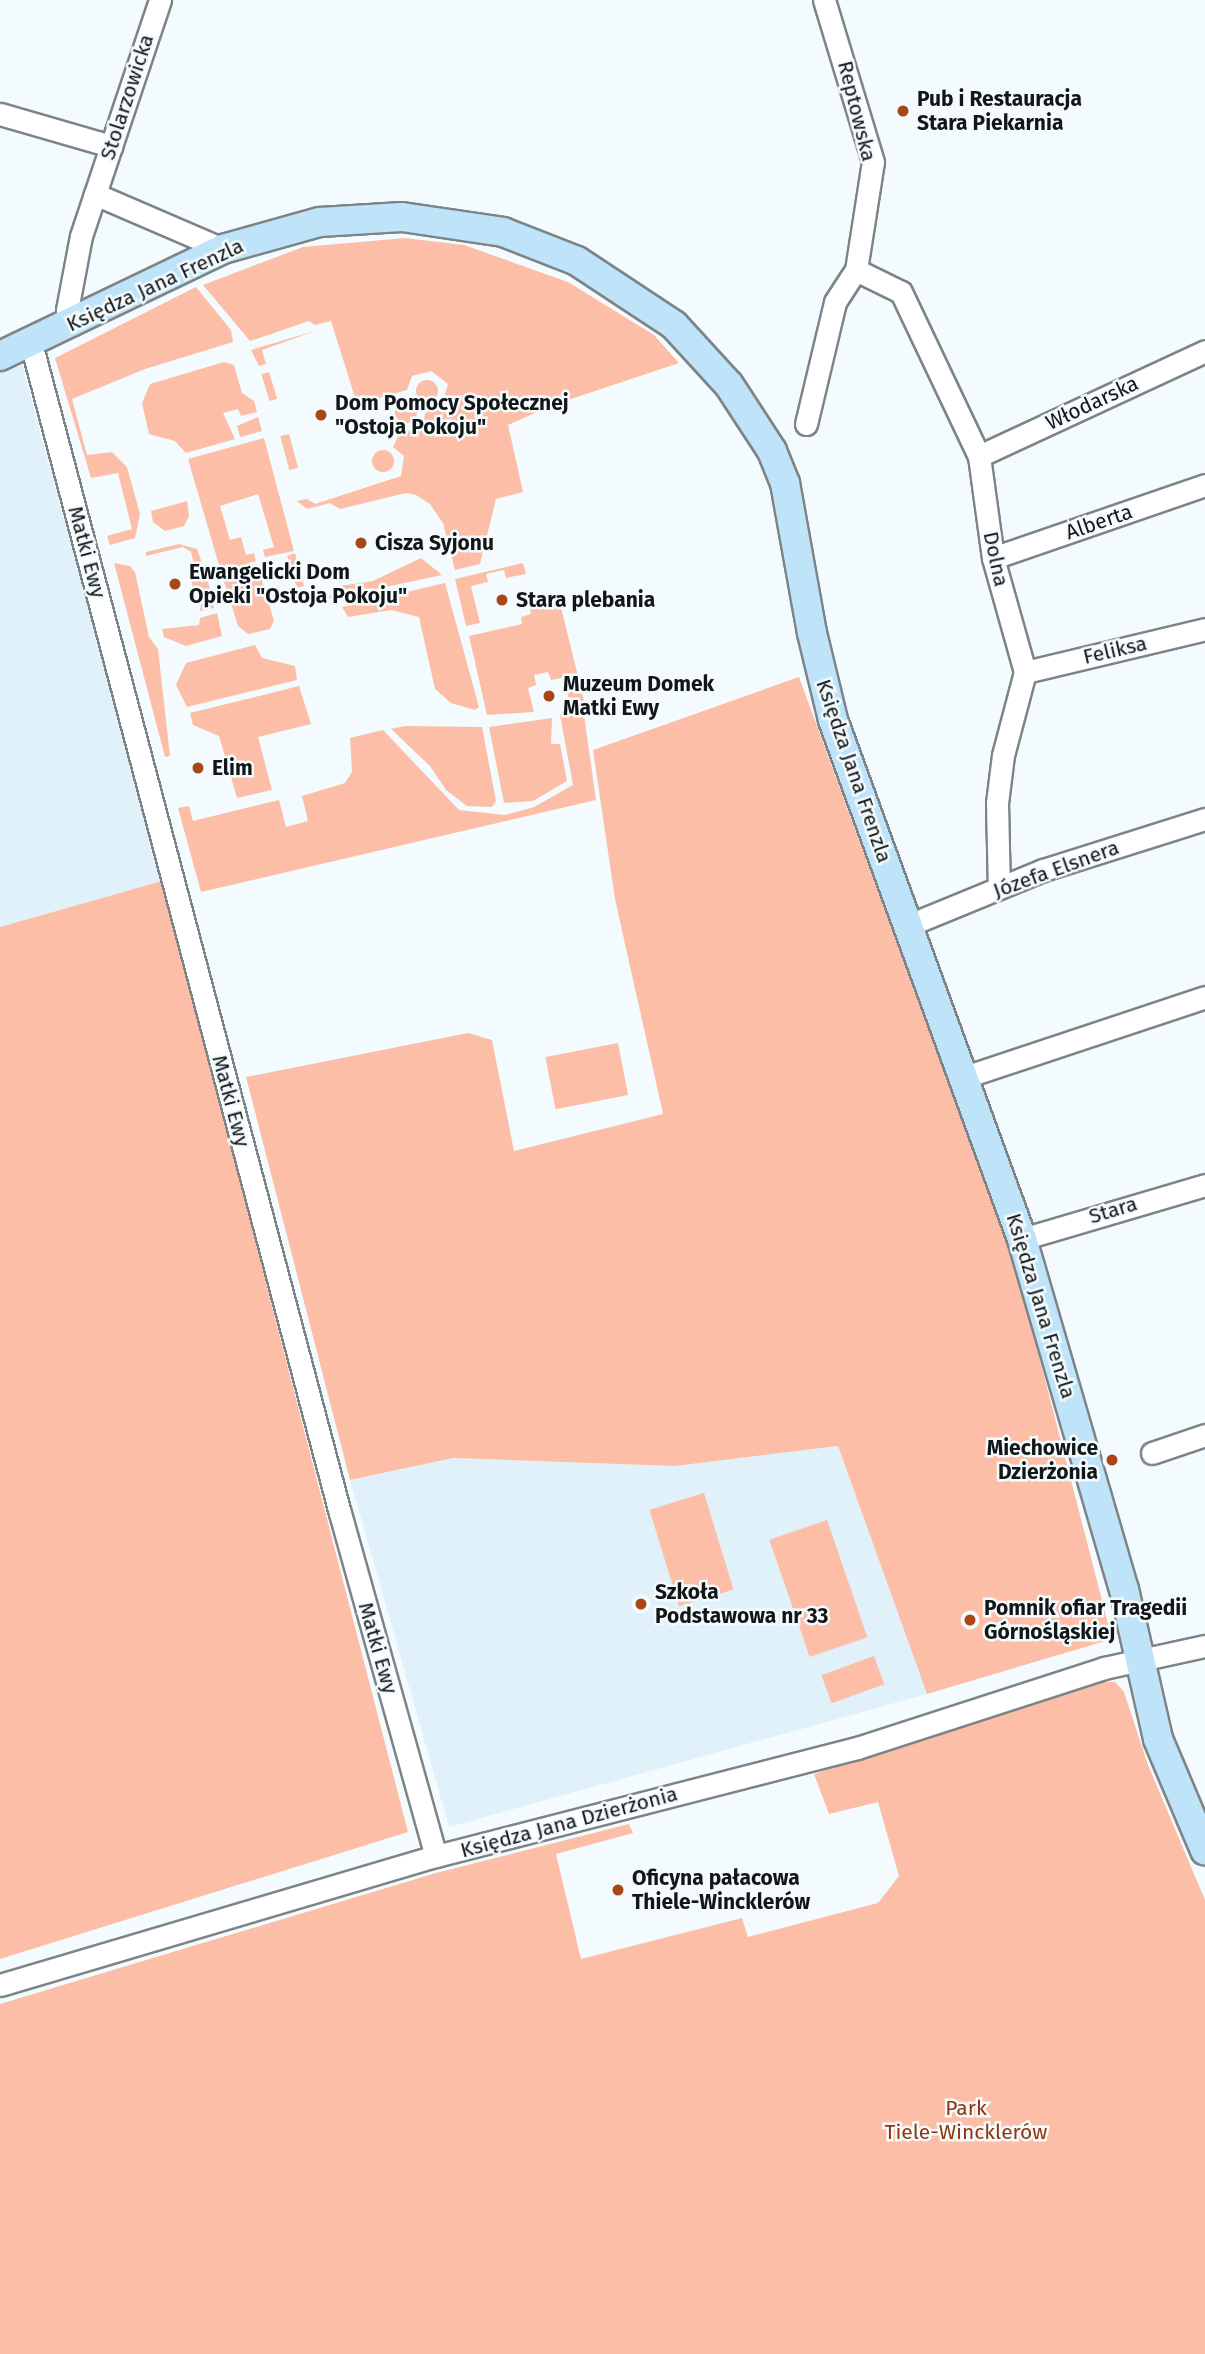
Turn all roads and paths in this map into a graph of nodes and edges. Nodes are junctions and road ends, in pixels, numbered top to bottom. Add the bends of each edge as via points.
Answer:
1 (159, 0) edge
2 (824, 0) edge
3 (0, 114) edge
4 (111, 146) junction
5 (95, 194) junction
6 (223, 249) junction
7 (856, 270) junction
8 (73, 324) junction
9 (31, 343) junction
10 (1205, 351) edge
11 (0, 356) edge
12 (806, 424) dead end
13 (979, 456) junction
14 (1205, 485) edge
15 (993, 558) junction
16 (1205, 629) edge
17 (1025, 672) junction
18 (1205, 819) edge
19 (999, 888) junction
20 (909, 925) junction
21 (1205, 997) edge
22 (965, 1077) junction
23 (1205, 1185) edge
24 (1022, 1239) junction
25 (1205, 1435) edge
26 (1152, 1453) dead end
27 (1205, 1646) edge
28 (1138, 1661) junction
29 (1205, 1850) edge
30 (436, 1856) junction
31 (0, 1985) edge

1 - 4 street, Stolarzowicka
2 - 7 street, Reptowska via 873,162
3 - 4 street
4 - 5 street, Stolarzowicka
5 - 6 street
5 - 8 street, Stolarzowicka via 66,310
6 - 8 main road, Księdza Jana Frenzla
6 - 20 main road, Księdza Jana Frenzla via 306,225 365,217 471,225 577,261 674,325 755,421 785,483 826,696
7 - 12 street, Reptowska via 835,302
7 - 13 street, Dolna via 901,292
8 - 9 main road, Księdza Jana Frenzla
9 - 11 main road, Księdza Jana Frenzla
9 - 30 street, Matki Ewy via 340,1513
10 - 13 street, Włodarska
13 - 15 street, Dolna
14 - 15 street, Alberta
15 - 17 street, Dolna
16 - 17 street, Feliksa
17 - 19 street via 1003,755 997,803
18 - 19 street, Józefa Elsnera
19 - 20 street, Józefa Elsnera
20 - 22 main road, Księdza Jana Frenzla
21 - 22 street
22 - 24 main road, Księdza Jana Frenzla
23 - 24 street, Stara
24 - 28 main road, Księdza Jana Frenzla via 1124,1589
25 - 26 street
27 - 28 street, Księdza Jana Dzierżonia
28 - 29 main road, Księdza Jana Frenzla via 1158,1739
28 - 30 street, Księdza Jana Dzierżonia via 857,1748
30 - 31 street, Księdza Jana Dzierżonia

